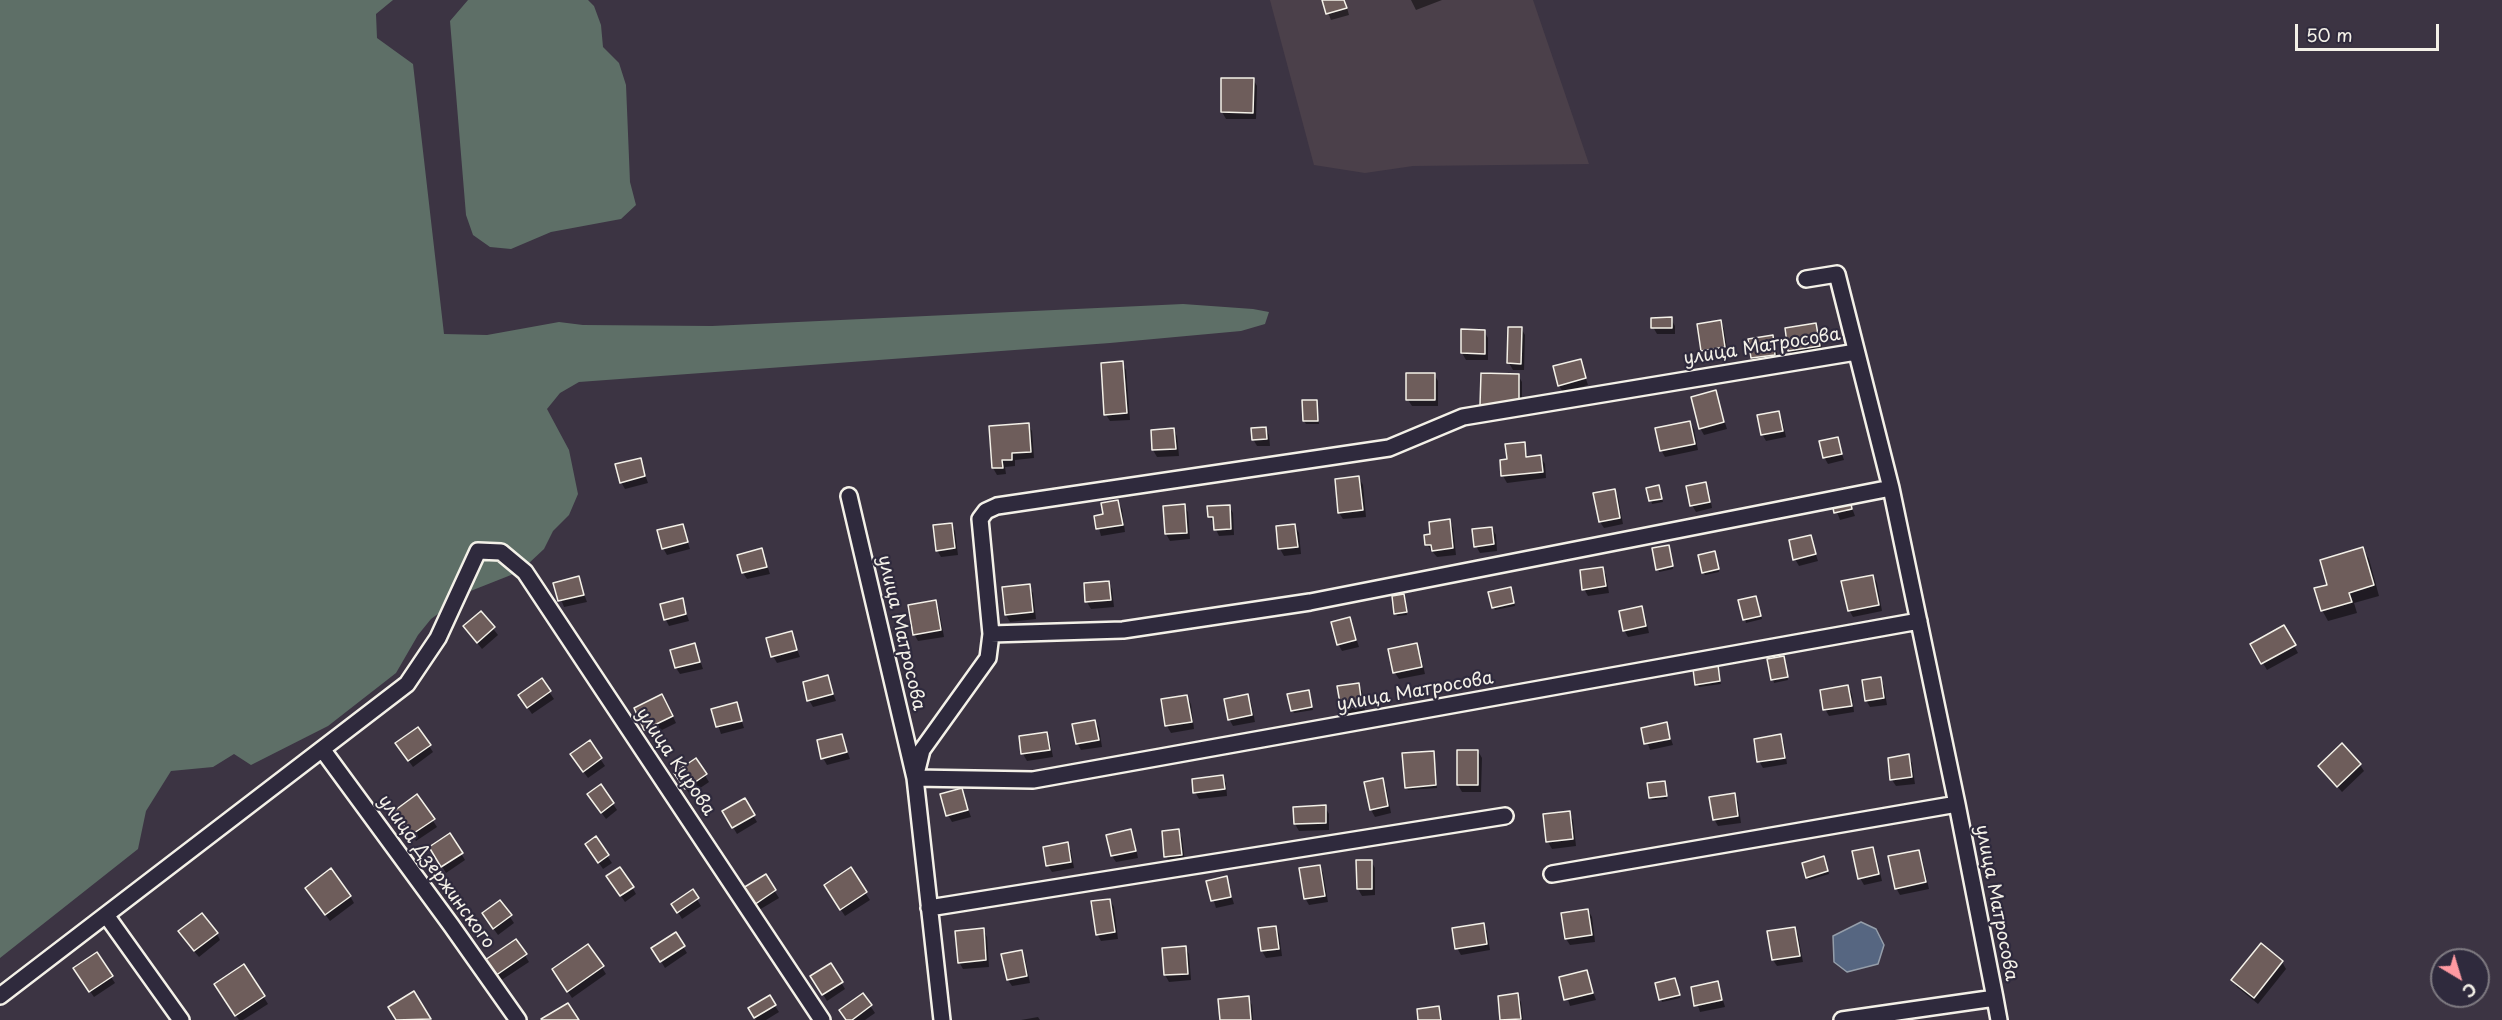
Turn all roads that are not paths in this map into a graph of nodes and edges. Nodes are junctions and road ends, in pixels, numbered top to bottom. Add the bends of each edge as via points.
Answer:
1 (1806, 279) dead end
2 (1856, 351) junction
3 (1891, 488) junction
4 (849, 496) dead end
5 (1919, 621) junction
6 (992, 634) junction
7 (322, 748) junction
8 (915, 778) junction
9 (1957, 804) junction
10 (1504, 816) dead end
11 (1552, 874) dead end
12 (929, 908) junction
13 (106, 915) junction
14 (0, 996) edge
15 (1995, 998) junction
16 (181, 1020) edge
17 (518, 1020) edge
18 (822, 1020) edge
19 (942, 1020) edge
20 (1842, 1020) edge
21 (1999, 1020) edge

1 - 2 street, улица Матросова via 1837,274
2 - 3 street, улица Матросова
2 - 6 street, улица Матросова via 1463,417 1389,448 997,506 980,519
3 - 5 street, улица Матросова
3 - 6 street via 1310,602 1123,630
4 - 8 street, улица Матросова
5 - 8 street, улица Матросова via 1033,780
5 - 9 street, улица Матросова
6 - 8 street, улица Матросова via 988,658 922,750
7 - 13 street
7 - 17 street, улица Дзержинского
7 - 18 street, улица Кирова via 406,684 438,638 478,551 501,552 525,572
8 - 12 street, улица Матросова
9 - 11 street, улица Матросова
9 - 15 street, улица Матросова
10 - 12 street
12 - 19 street, улица Матросова
13 - 14 street
13 - 16 street
15 - 20 street, улица Матросова
15 - 21 street

